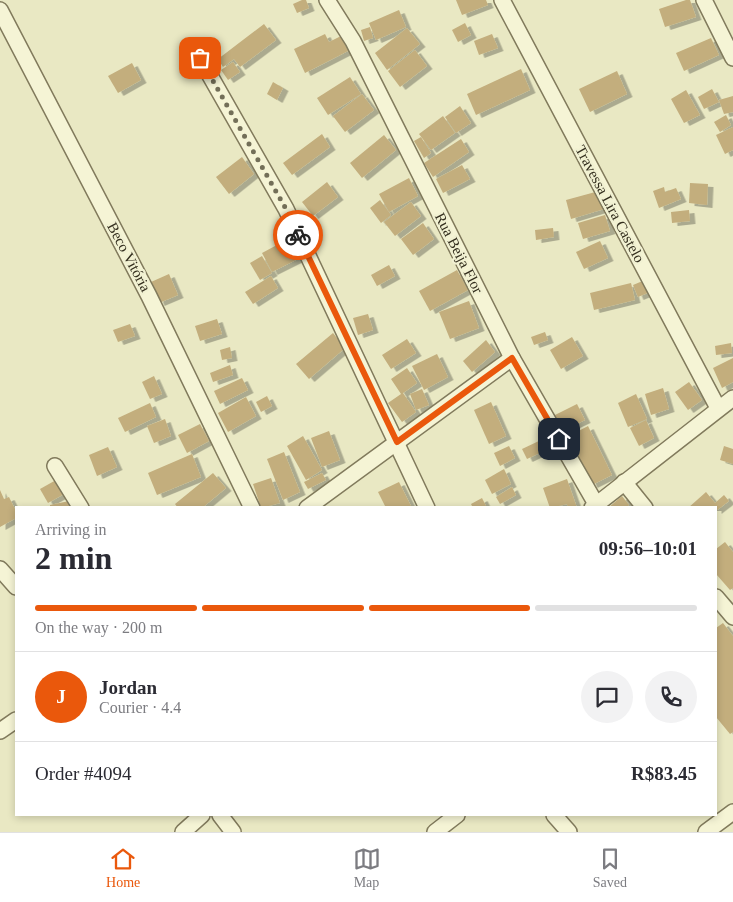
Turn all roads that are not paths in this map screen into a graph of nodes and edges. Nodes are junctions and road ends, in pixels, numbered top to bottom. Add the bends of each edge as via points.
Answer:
1 (326, 0) edge
2 (502, 0) edge
3 (704, 0) edge
4 (0, 10) edge
5 (200, 58) dead end
6 (733, 58) edge
7 (512, 358) junction
8 (733, 398) edge
9 (718, 408) junction
10 (397, 442) junction
11 (55, 466) dead end
12 (624, 482) junction
13 (80, 506) edge
14 (251, 506) edge
15 (310, 506) edge
16 (426, 506) edge
17 (594, 506) edge
18 (643, 506) edge
19 (0, 569) edge
20 (15, 586) edge
21 (15, 721) edge
22 (0, 731) edge
23 (733, 812) edge
24 (201, 816) edge
25 (221, 816) edge
26 (456, 816) edge
27 (555, 816) edge
28 (183, 832) edge
29 (232, 832) edge
30 (435, 832) edge
31 (569, 832) edge
32 (706, 832) edge

1 - 7 street, Rua Beija Flor via 353,41
2 - 9 street, Travessa Lira Castelo
3 - 6 street
4 - 14 street, Beco Vitória via 149,296
5 - 10 street via 286,209
7 - 10 street
7 - 17 street, Rua Beija Flor
8 - 9 street
9 - 12 street
10 - 15 street
10 - 16 street
11 - 13 street
12 - 17 street
12 - 18 street
19 - 20 street
21 - 22 street
23 - 32 street
24 - 28 street
25 - 29 street
26 - 30 street
27 - 31 street

